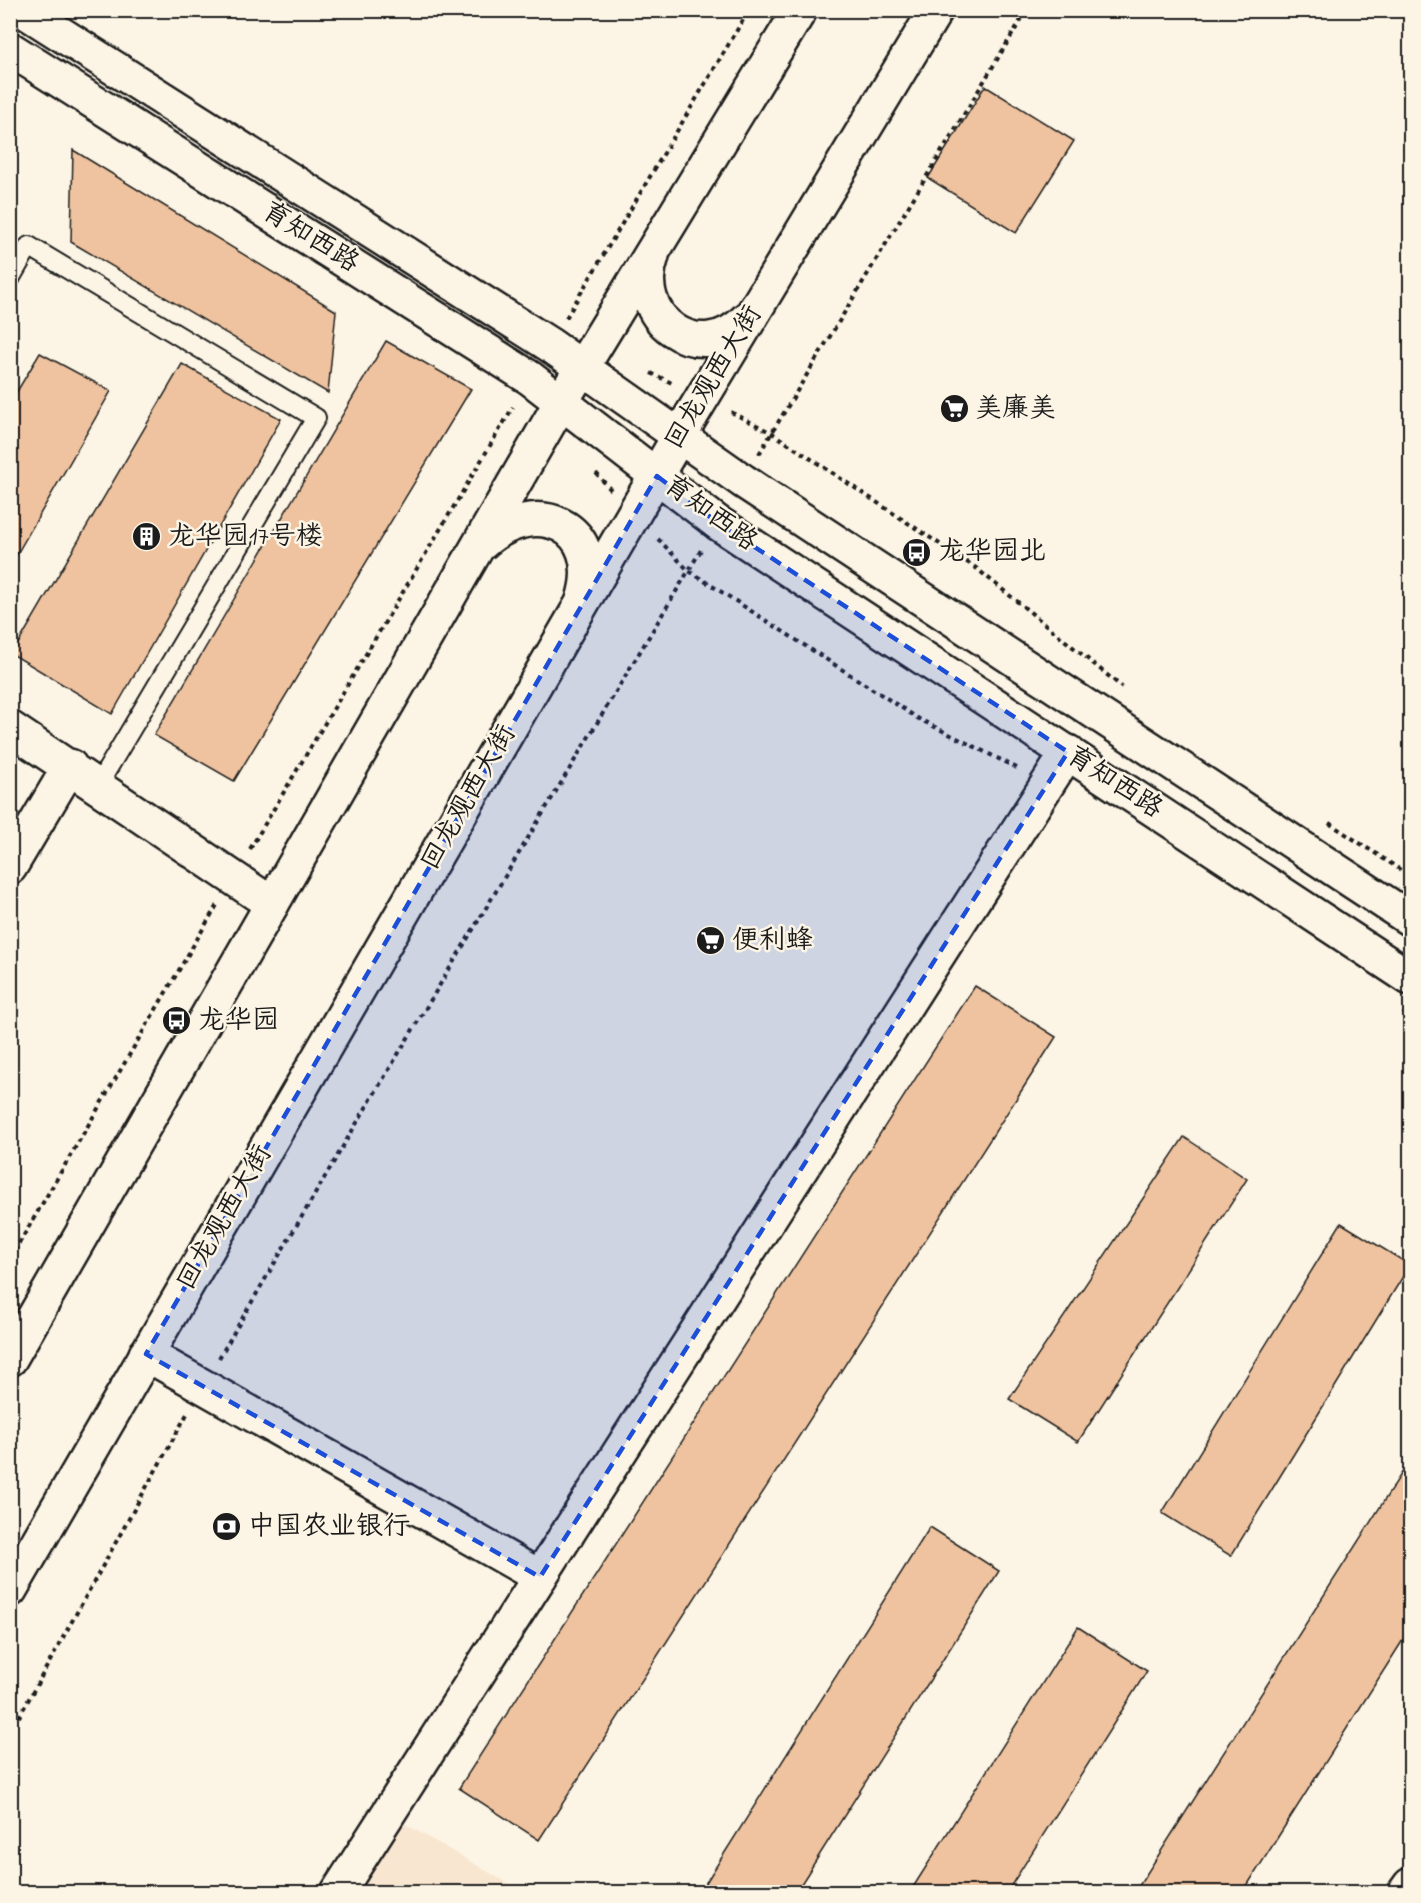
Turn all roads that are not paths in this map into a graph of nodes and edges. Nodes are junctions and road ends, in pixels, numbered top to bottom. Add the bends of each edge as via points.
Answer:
1 (23, 10) edge
2 (800, 10) edge
3 (936, 10) edge
4 (10, 49) edge
5 (665, 231) junction
6 (10, 279) edge
7 (763, 297) junction
8 (581, 367) junction
9 (561, 402) junction
10 (679, 436) junction
11 (657, 476) junction
12 (472, 556) junction
13 (576, 615) junction
14 (10, 728) edge
15 (1068, 753) junction
16 (69, 766) junction
17 (98, 785) junction
18 (10, 867) edge
19 (272, 904) junction
20 (1410, 919) edge
21 (1410, 978) edge
22 (146, 1354) junction
23 (10, 1359) edge
24 (540, 1577) junction
25 (10, 1590) edge
26 (1410, 1885) edge
27 (338, 1893) edge
28 (1405, 1893) edge

1 - 8 street, 育知西路
2 - 5 street
3 - 7 street, 回龙观西大街
4 - 9 street, 育知西路 via 525,375
5 - 7 street via 651,260 648,287 656,311 682,336 705,341 728,335 746,321
5 - 8 street
6 - 17 lane via 29,246 316,418
7 - 10 street, 回龙观西大街
8 - 9 street
8 - 10 street, 育知西路
9 - 11 street, 育知西路
9 - 12 street
10 - 11 street, 回龙观西大街
10 - 20 street, 育知西路
11 - 13 street, 回龙观西大街
11 - 15 street, 育知西路 via 718,523
12 - 13 street via 488,538 512,523 538,518 560,524 578,542 587,563 587,587
12 - 19 street
13 - 22 street, 回龙观西大街
14 - 16 street
15 - 21 street, 育知西路
15 - 24 street
16 - 17 street
16 - 18 street
17 - 19 street
19 - 23 street
22 - 24 street
22 - 25 street, 回龙观西大街
24 - 27 street
26 - 28 street

